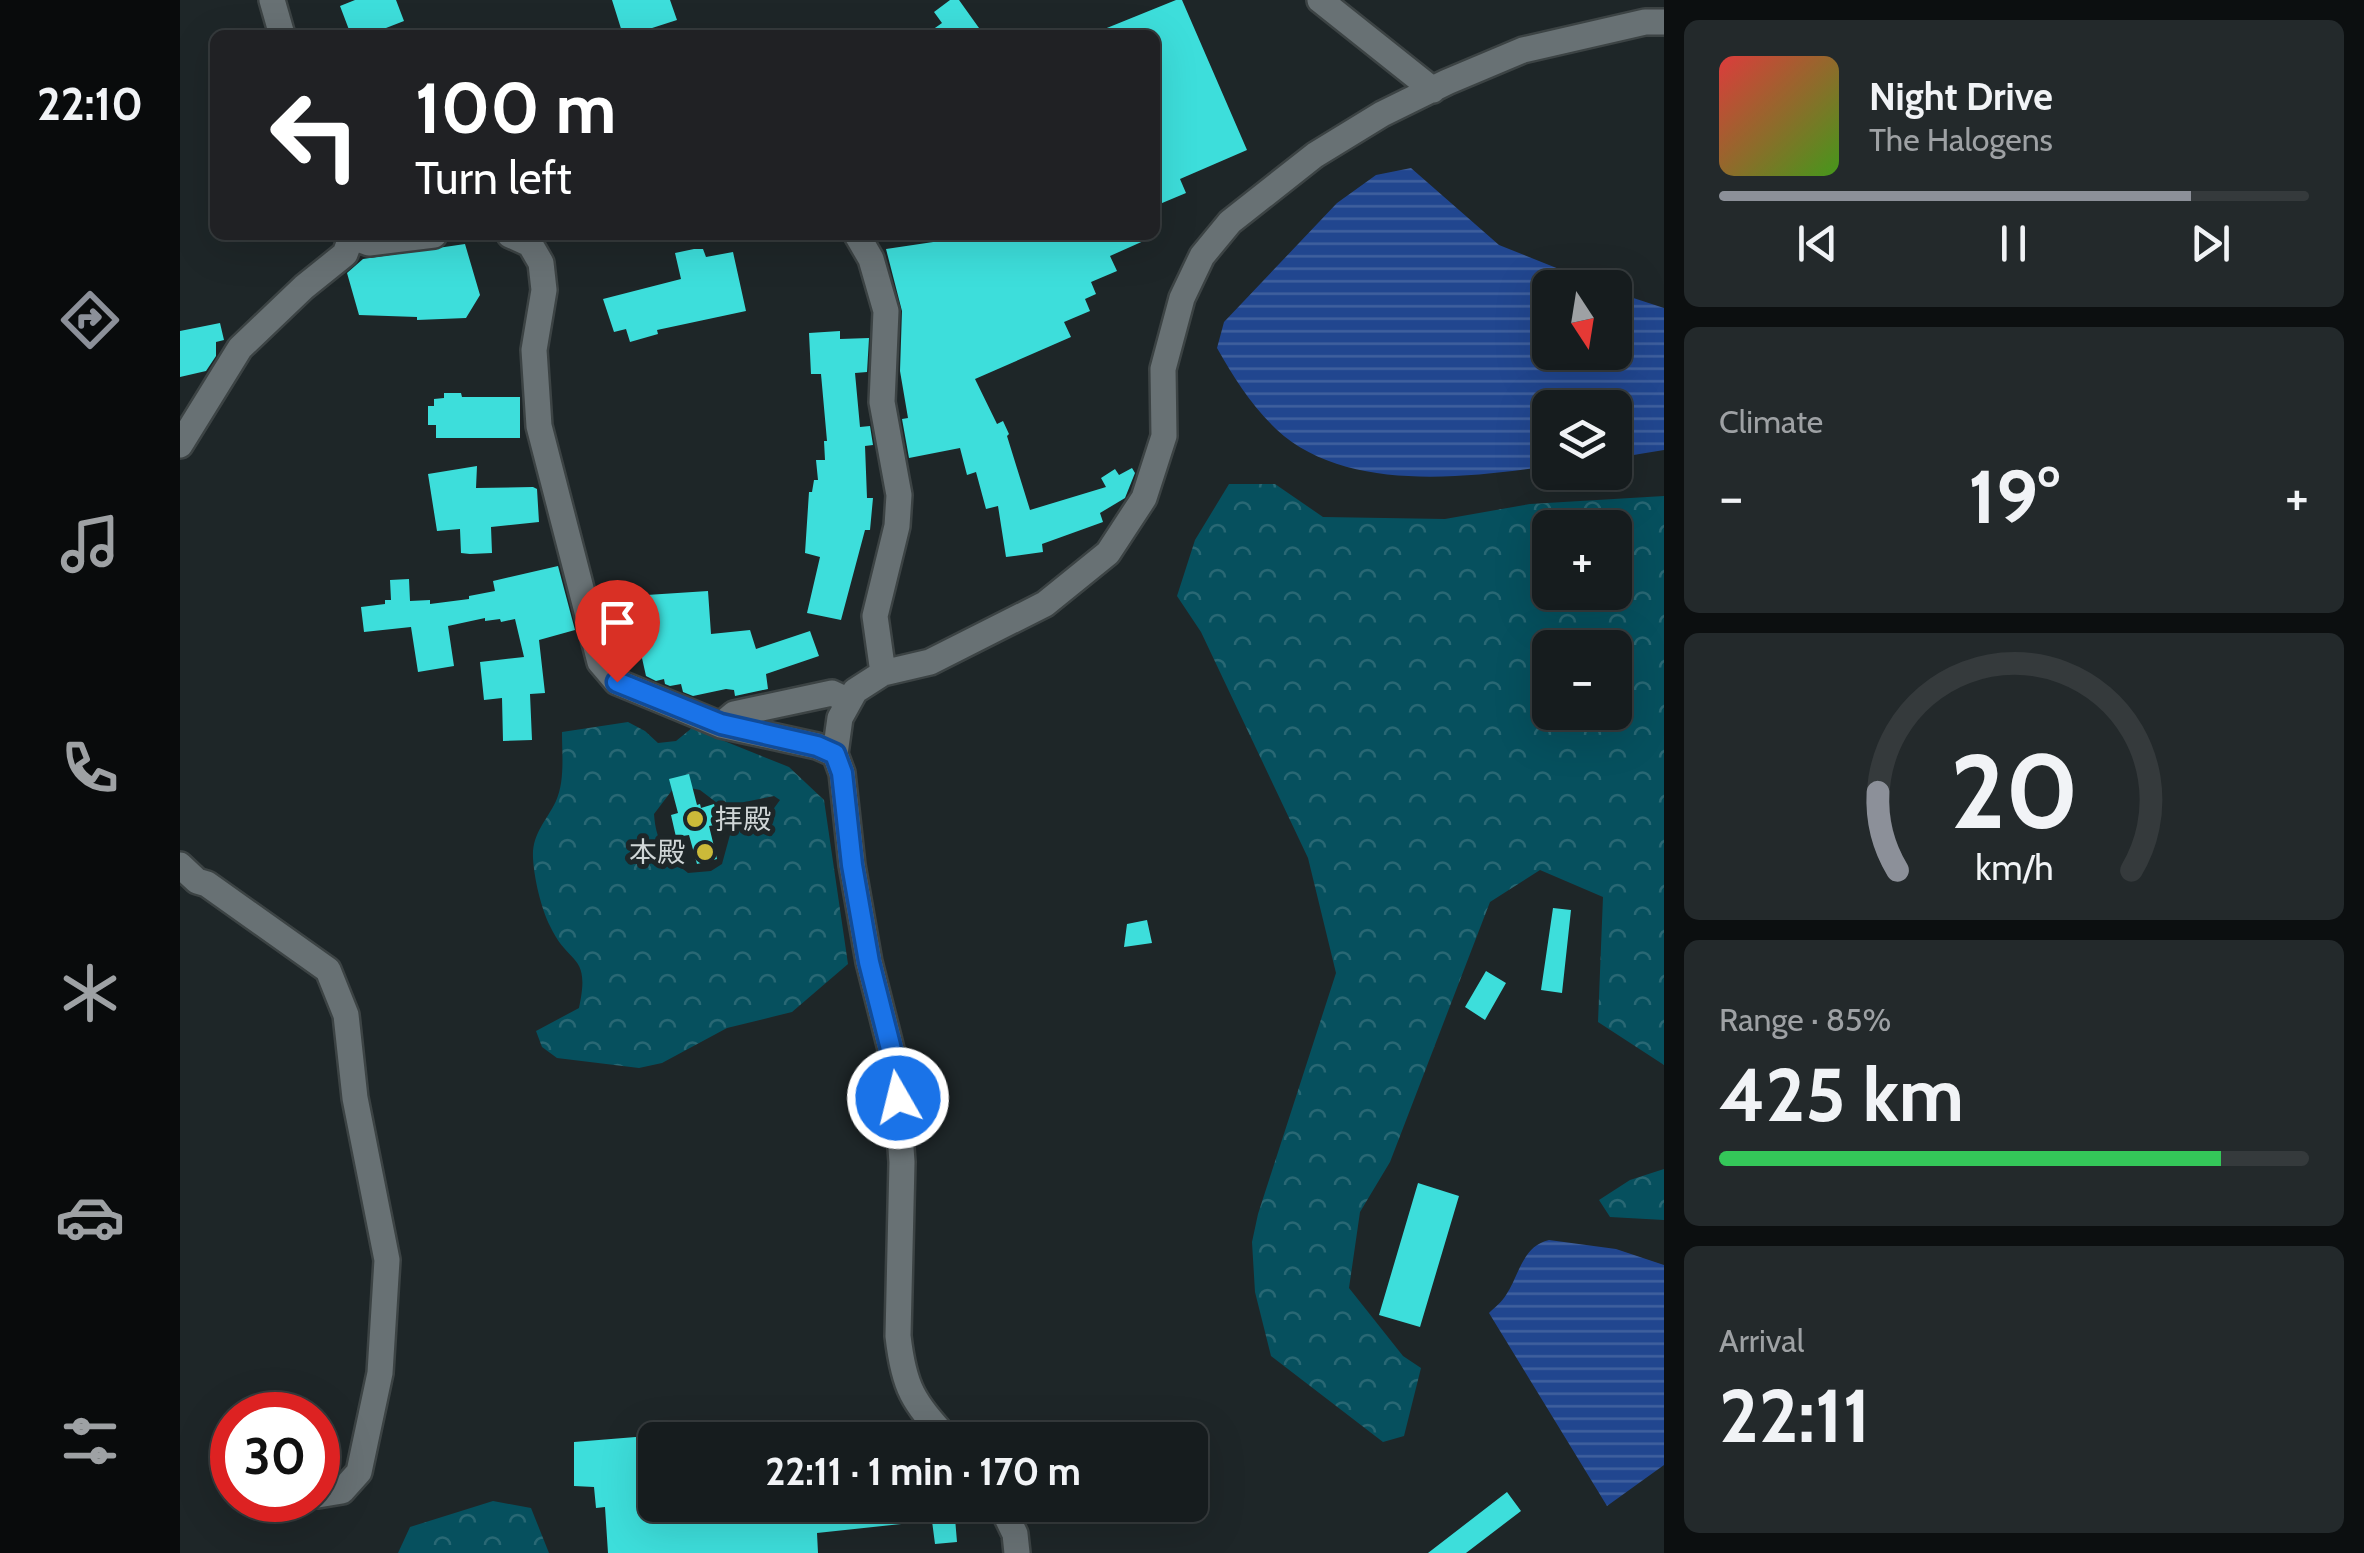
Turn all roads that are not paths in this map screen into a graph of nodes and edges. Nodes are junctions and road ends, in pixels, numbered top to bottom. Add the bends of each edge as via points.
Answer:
1 (272, 0) edge
2 (1320, 0) edge
3 (1664, 22) edge
4 (281, 30) edge
5 (1433, 90) junction
6 (349, 240) edge
7 (361, 240) edge
8 (394, 240) edge
9 (530, 240) edge
10 (860, 240) edge
11 (180, 445) edge
12 (883, 673) junction
13 (849, 701) junction
14 (721, 724) junction
15 (835, 754) junction
16 (180, 865) edge
17 (932, 1422) edge
18 (340, 1492) edge
19 (1009, 1522) edge
20 (1017, 1553) edge

1 - 4 street
2 - 5 street
3 - 5 street via 1523,50
5 - 12 street via 1315,155 1230,222 1202,256 1182,298 1163,369 1164,436 1144,498 1108,553 1046,604 930,662
6 - 11 street via 345,254 240,348
7 - 8 street
9 - 14 street via 542,263 544,290 534,350 539,426 600,662 617,682
10 - 12 street via 886,311 882,402 900,496 875,616
12 - 13 street
13 - 14 street via 832,693 734,714
13 - 15 street
14 - 15 street
15 - 17 street via 869,962 895,1065 902,1162 901,1360 906,1385
16 - 18 street via 328,970 346,1015 387,1260 380,1373 358,1472
19 - 20 street

